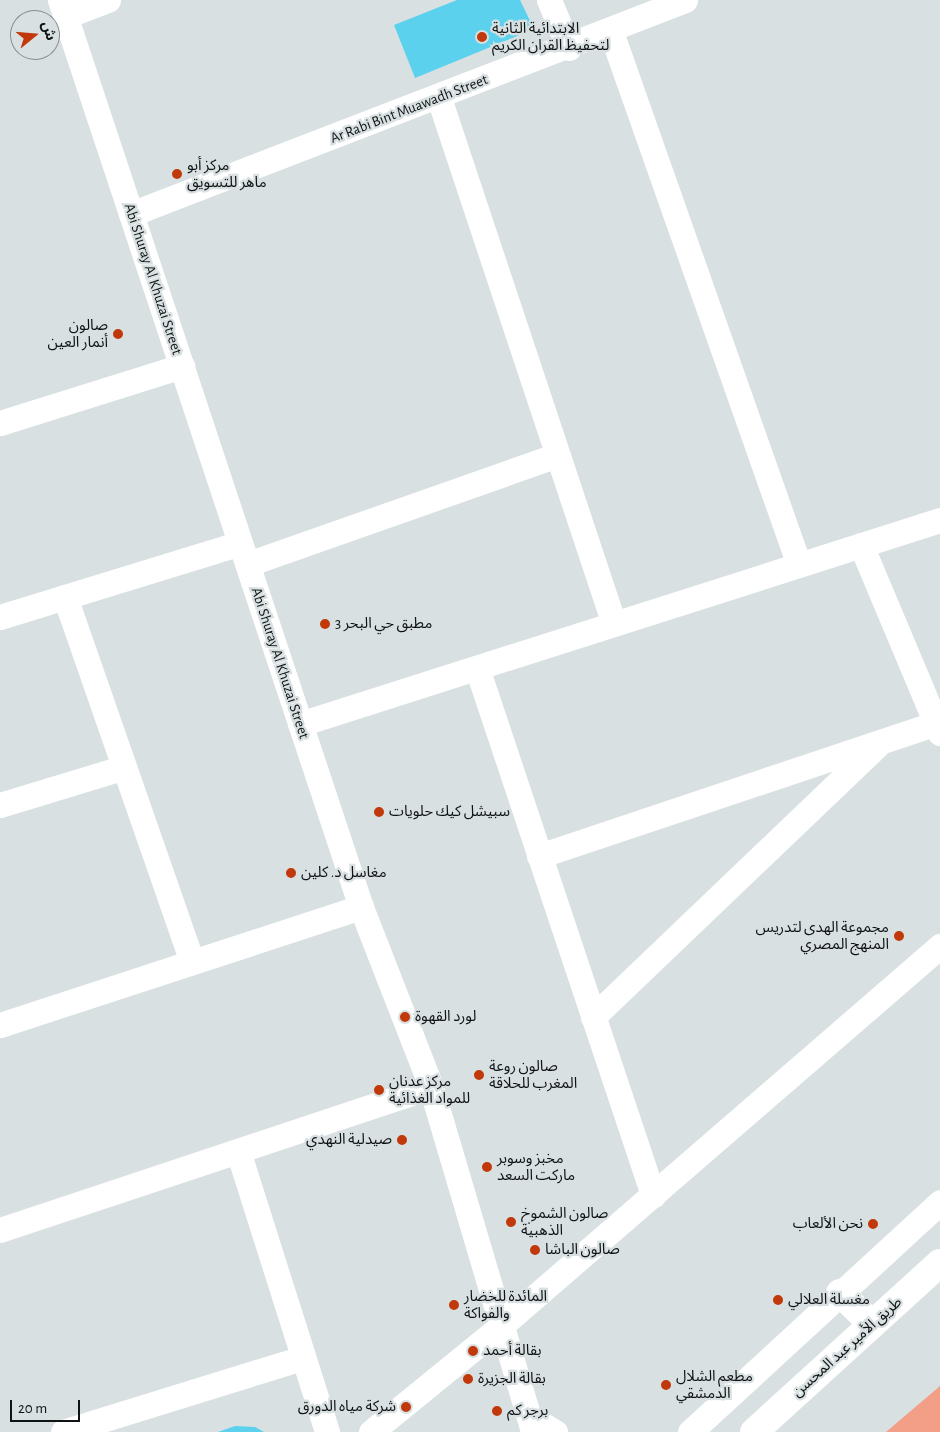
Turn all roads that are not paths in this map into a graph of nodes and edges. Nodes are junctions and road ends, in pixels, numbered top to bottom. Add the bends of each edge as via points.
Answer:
1 (108, 0) edge
2 (549, 0) edge
3 (685, 0) edge
4 (63, 8) edge
5 (611, 32) junction
6 (569, 48) junction
7 (439, 98) junction
8 (131, 214) junction
9 (182, 366) junction
10 (2, 417) edge
11 (557, 455) junction
12 (940, 520) edge
13 (862, 546) junction
14 (244, 553) junction
15 (799, 565) junction
16 (66, 597) junction
17 (0, 617) edge
18 (614, 624) junction
19 (476, 668) junction
20 (300, 724) junction
21 (938, 728) edge
22 (882, 741) junction
23 (122, 768) junction
24 (0, 804) edge
25 (539, 856) junction
26 (361, 907) junction
27 (940, 946) edge
28 (192, 962) junction
29 (593, 1017) junction
30 (0, 1025) edge
31 (431, 1087) junction
32 (238, 1151) junction
33 (653, 1195) junction
34 (940, 1202) edge
35 (0, 1230) edge
36 (940, 1263) edge
37 (840, 1293) junction
38 (872, 1324) junction
39 (501, 1326) junction
40 (302, 1358) junction
41 (545, 1431) edge
42 (63, 1432) edge
43 (327, 1432) edge
44 (371, 1432) edge
45 (690, 1432) edge
46 (754, 1432) edge

1 - 4 street
2 - 6 street
3 - 5 street, Ar Rabi Bint Muawadh Street
4 - 8 street, Abi Shuray Al Khuzai Street
5 - 6 street, Ar Rabi Bint Muawadh Street
5 - 15 street
6 - 7 street, Ar Rabi Bint Muawadh Street
7 - 8 street, Ar Rabi Bint Muawadh Street
7 - 11 street
8 - 9 street, Abi Shuray Al Khuzai Street
9 - 10 street
9 - 14 street, Abi Shuray Al Khuzai Street
11 - 14 street
11 - 18 street
12 - 13 street
13 - 15 street
13 - 21 street
14 - 16 street
14 - 20 street, Abi Shuray Al Khuzai Street
15 - 18 street
16 - 17 street
16 - 23 street
18 - 19 street
19 - 20 street
19 - 25 street
20 - 26 street, Abi Shuray Al Khuzai Street
21 - 22 street
22 - 25 street
22 - 29 street
23 - 24 street
23 - 28 street
25 - 29 street
26 - 28 street
26 - 31 street, Abi Shuray Al Khuzai Street
27 - 33 street
28 - 30 street
29 - 33 street
31 - 32 street
31 - 39 street, Abi Shuray Al Khuzai Street
32 - 35 street
32 - 40 street
33 - 39 street
34 - 37 street
36 - 38 main road, طريق الأمير عبد المحسن
37 - 38 main road
37 - 45 street
38 - 46 main road, طريق الأمير عبد المحسن
39 - 41 street, Abi Shuray Al Khuzai Street
39 - 44 street
40 - 42 street
40 - 43 street

